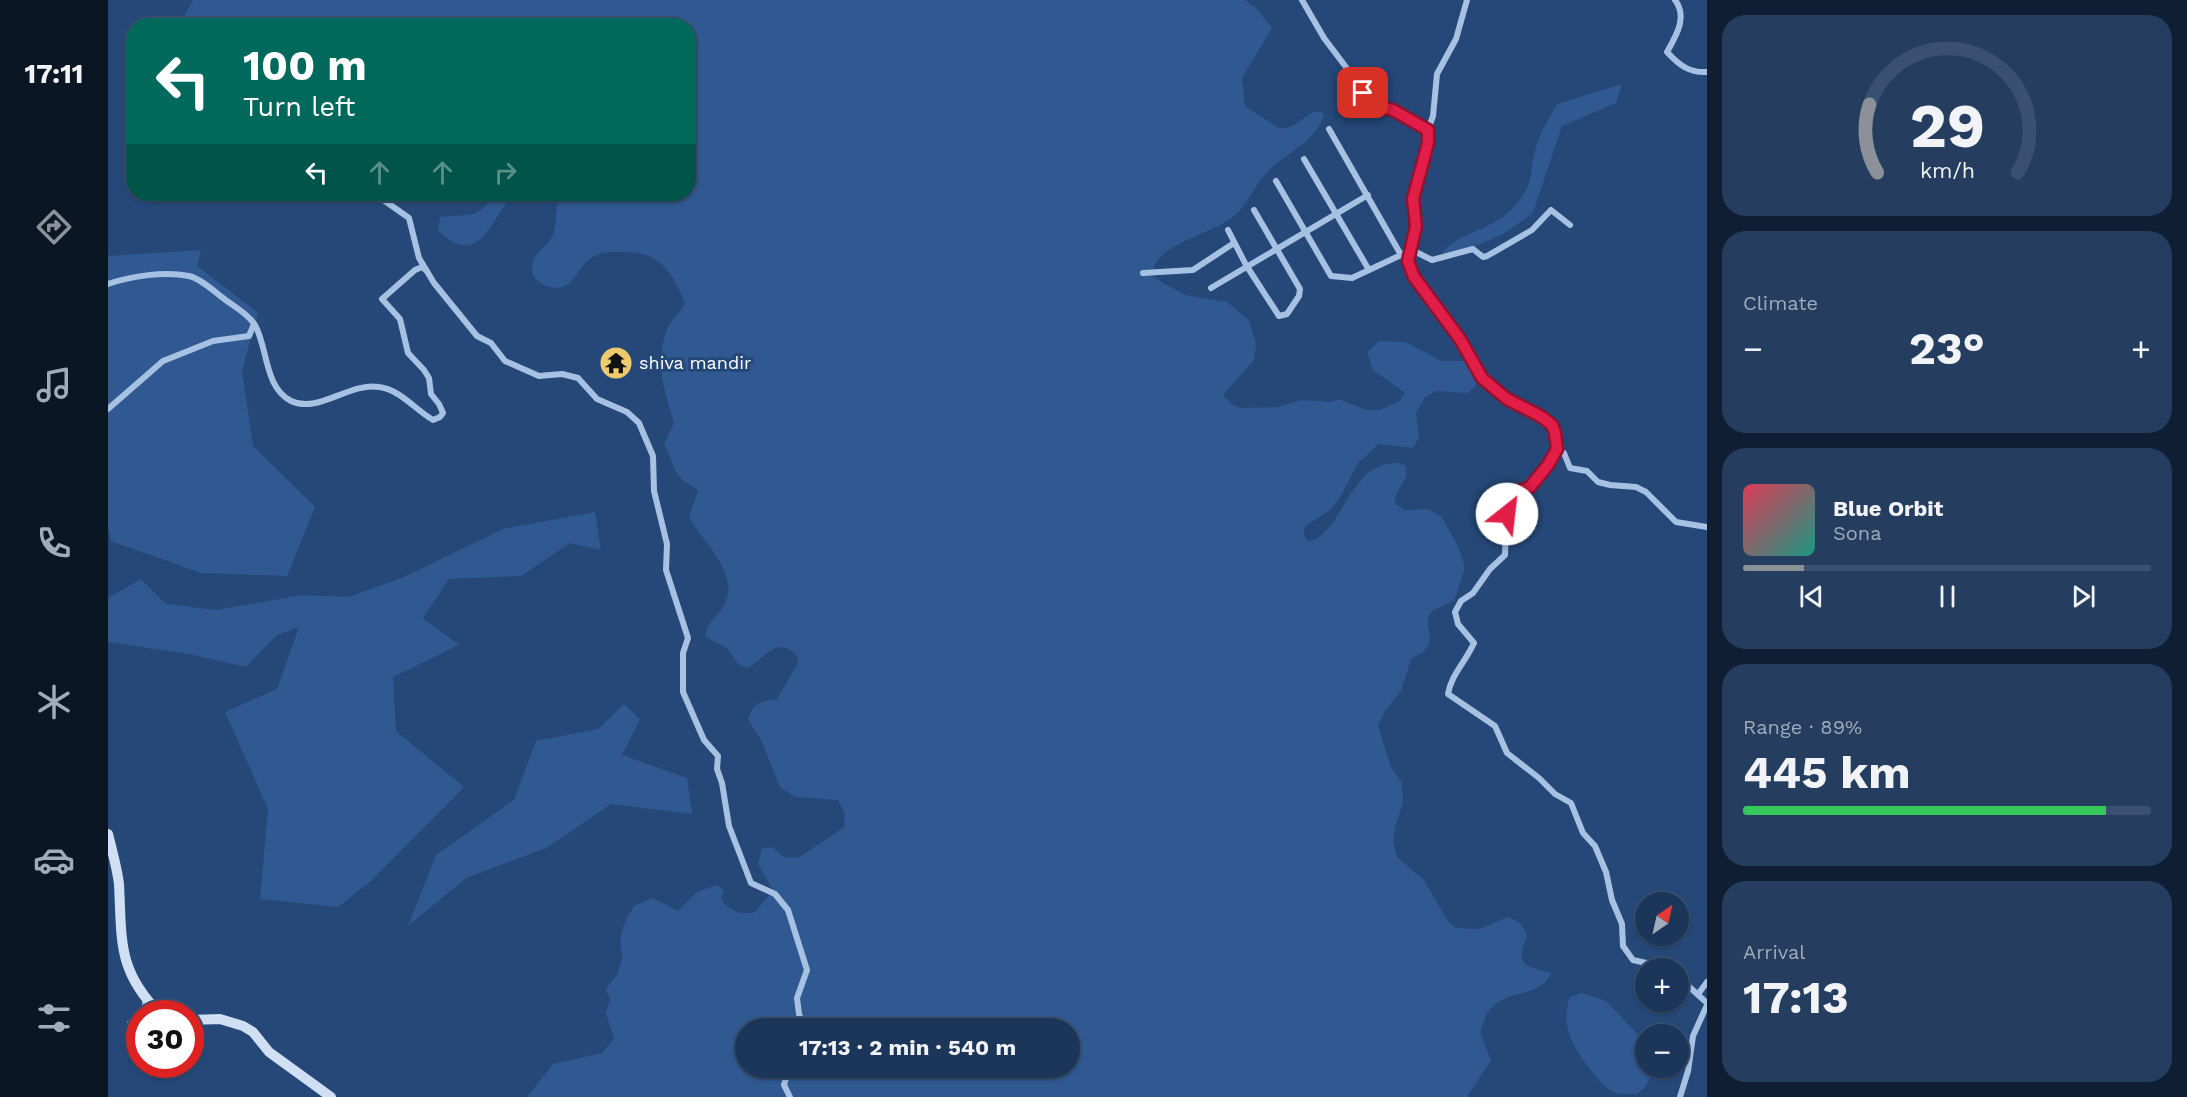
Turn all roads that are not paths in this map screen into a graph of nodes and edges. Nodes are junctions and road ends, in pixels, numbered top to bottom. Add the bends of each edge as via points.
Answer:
1 (1302, 0) edge
2 (1467, 0) edge
3 (1675, 0) edge
4 (1707, 72) edge
5 (1329, 129) dead end
6 (1428, 130) junction
7 (1304, 159) dead end
8 (1276, 181) dead end
9 (1368, 195) junction
10 (385, 201) edge
11 (1254, 210) dead end
12 (1337, 212) junction
13 (1570, 225) dead end
14 (1228, 230) dead end
15 (1304, 231) junction
16 (1234, 243) junction
17 (1276, 248) junction
18 (1410, 249) junction
19 (1401, 255) junction
20 (1246, 265) junction
21 (1370, 270) junction
22 (428, 273) junction
23 (1143, 273) dead end
24 (108, 284) edge
25 (1211, 288) dead end
26 (254, 324) junction
27 (108, 409) edge
28 (1557, 449) junction
29 (1707, 527) edge
30 (108, 834) edge
31 (1635, 960) edge
32 (1707, 982) edge
33 (1689, 986) edge
34 (1699, 993) junction
35 (146, 1000) edge
36 (1707, 1004) edge
37 (801, 1018) edge
38 (204, 1020) edge
39 (786, 1078) edge
40 (331, 1097) edge
41 (790, 1097) edge
42 (1680, 1097) edge

1 - 6 street via 1324,39 1361,87 1366,101 1393,110
2 - 6 street via 1456,39 1437,74
3 - 4 street via 1681,22 1667,52 1680,66
5 - 9 street
6 - 18 street via 1428,143 1414,185 1416,226
7 - 12 street
8 - 15 street
9 - 12 street
9 - 19 street
10 - 22 street via 409,218 419,258
11 - 17 street
12 - 15 street
12 - 21 street
13 - 18 street via 1551,210 1532,230 1483,257 1473,249 1432,260
14 - 16 street
15 - 17 street
15 - 21 street via 1331,276 1352,278
16 - 20 street
16 - 23 street via 1193,270
17 - 20 street
17 - 20 street via 1300,289 1287,314 1279,316
18 - 19 street
18 - 28 street via 1408,261 1414,277 1460,339 1482,378 1501,395 1552,425
19 - 21 street
20 - 25 street
22 - 26 street via 422,267 415,270 382,299 400,319 408,353 429,378 431,394 443,413 433,420 398,393 379,387 363,387 303,405 291,401 280,393
22 - 37 street via 477,336 491,343 505,361 539,376 562,374 578,378 597,399 627,412 639,423 653,456 654,491 667,544 666,570 688,638 683,653 683,692 704,740 718,756 717,769 729,826 751,883 775,894 788,910 807,970 797,998
24 - 26 street via 159,275 191,276 236,306
26 - 27 street via 249,336 213,341 163,361
28 - 29 street via 1564,453 1570,468 1587,471 1598,482 1636,487 1676,522
28 - 31 street via 1540,477 1508,498 1504,555 1455,612 1458,624 1474,643 1450,680 1448,694 1495,726 1507,753 1555,795 1571,803 1606,872 1622,924 1623,946
30 - 35 street via 118,882 123,951 131,976
32 - 34 street
33 - 34 street
34 - 36 street
36 - 42 street via 1693,1036
38 - 40 street via 220,1019 253,1032 269,1052
39 - 41 street via 784,1085

